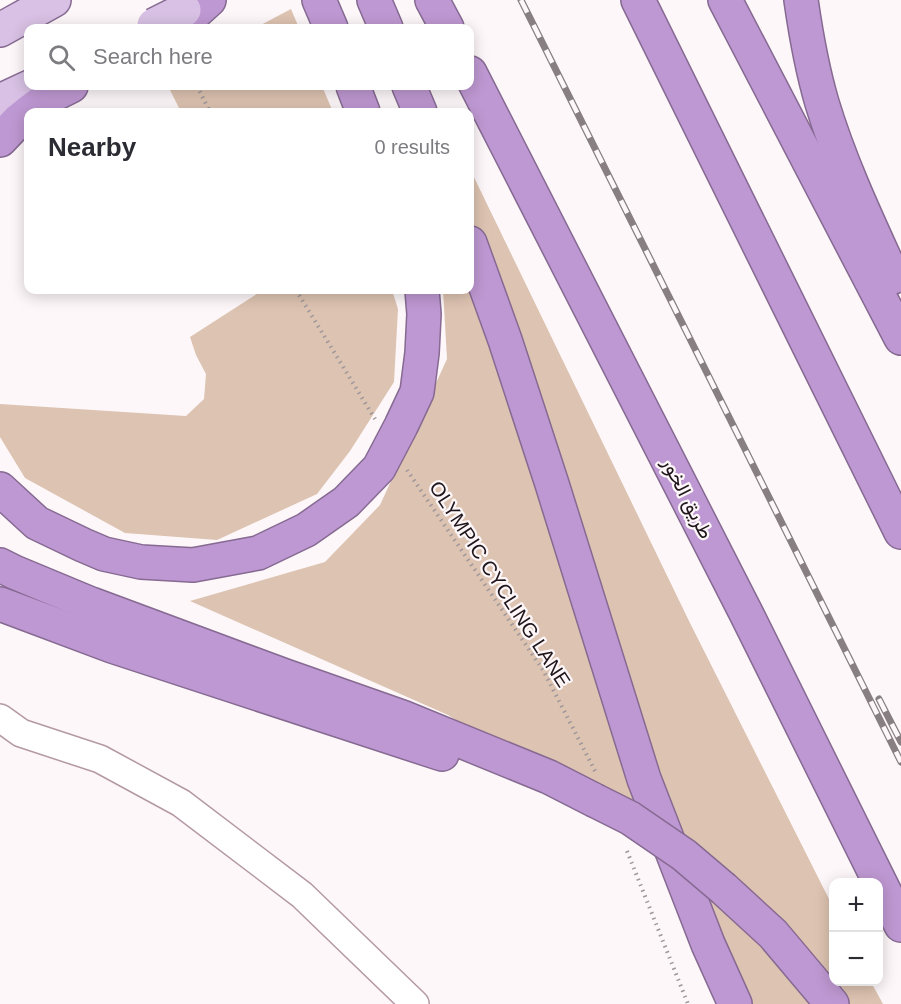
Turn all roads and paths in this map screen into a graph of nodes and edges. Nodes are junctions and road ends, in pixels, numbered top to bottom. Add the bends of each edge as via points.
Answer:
1 (54, 0) edge
2 (319, 0) edge
3 (374, 0) edge
4 (432, 0) edge
5 (638, 0) edge
6 (725, 0) edge
7 (801, 0) edge
8 (329, 24) edge
9 (384, 24) edge
10 (445, 24) edge
11 (0, 30) edge
12 (474, 81) edge
13 (24, 90) edge
14 (63, 90) edge
15 (199, 90) edge
16 (355, 90) edge
17 (411, 90) edge
18 (0, 101) edge
19 (36, 108) edge
20 (208, 108) edge
21 (361, 108) edge
22 (418, 108) edge
23 (24, 117) edge
24 (0, 141) edge
25 (474, 254) edge
26 (298, 294) edge
27 (422, 294) edge
28 (901, 295) edge
29 (901, 338) edge
30 (379, 425) dead end
31 (406, 468) dead end
32 (0, 489) edge
33 (901, 532) edge
34 (0, 565) edge
35 (0, 604) edge
36 (0, 718) edge
37 (549, 777) junction
38 (595, 788) junction
39 (627, 851) dead end
40 (901, 925) edge
41 (415, 1004) edge
42 (688, 1004) edge
43 (735, 1004) edge
44 (832, 1004) edge

1 - 11 main road
2 - 8 highway
3 - 9 highway
4 - 10 highway
5 - 33 highway
6 - 29 highway
7 - 28 highway via 822,103 856,198
12 - 40 highway, طريق الخور
13 - 18 main road
14 - 19 highway
15 - 20 path
16 - 21 highway
17 - 22 highway
23 - 24 highway
25 - 43 highway via 505,340 644,779
26 - 30 path
27 - 32 highway via 417,392 379,468 346,502 306,530 258,553 193,565 141,562 104,554 37,523
31 - 38 path, OLYMPIC CYCLING LANE via 543,669
34 - 37 highway via 91,604 402,717
35 - 37 highway via 112,646 526,782
36 - 41 lane via 21,733 100,759 181,803 302,895
37 - 38 highway
38 - 44 highway, bridge via 724,889 773,934
39 - 42 path

